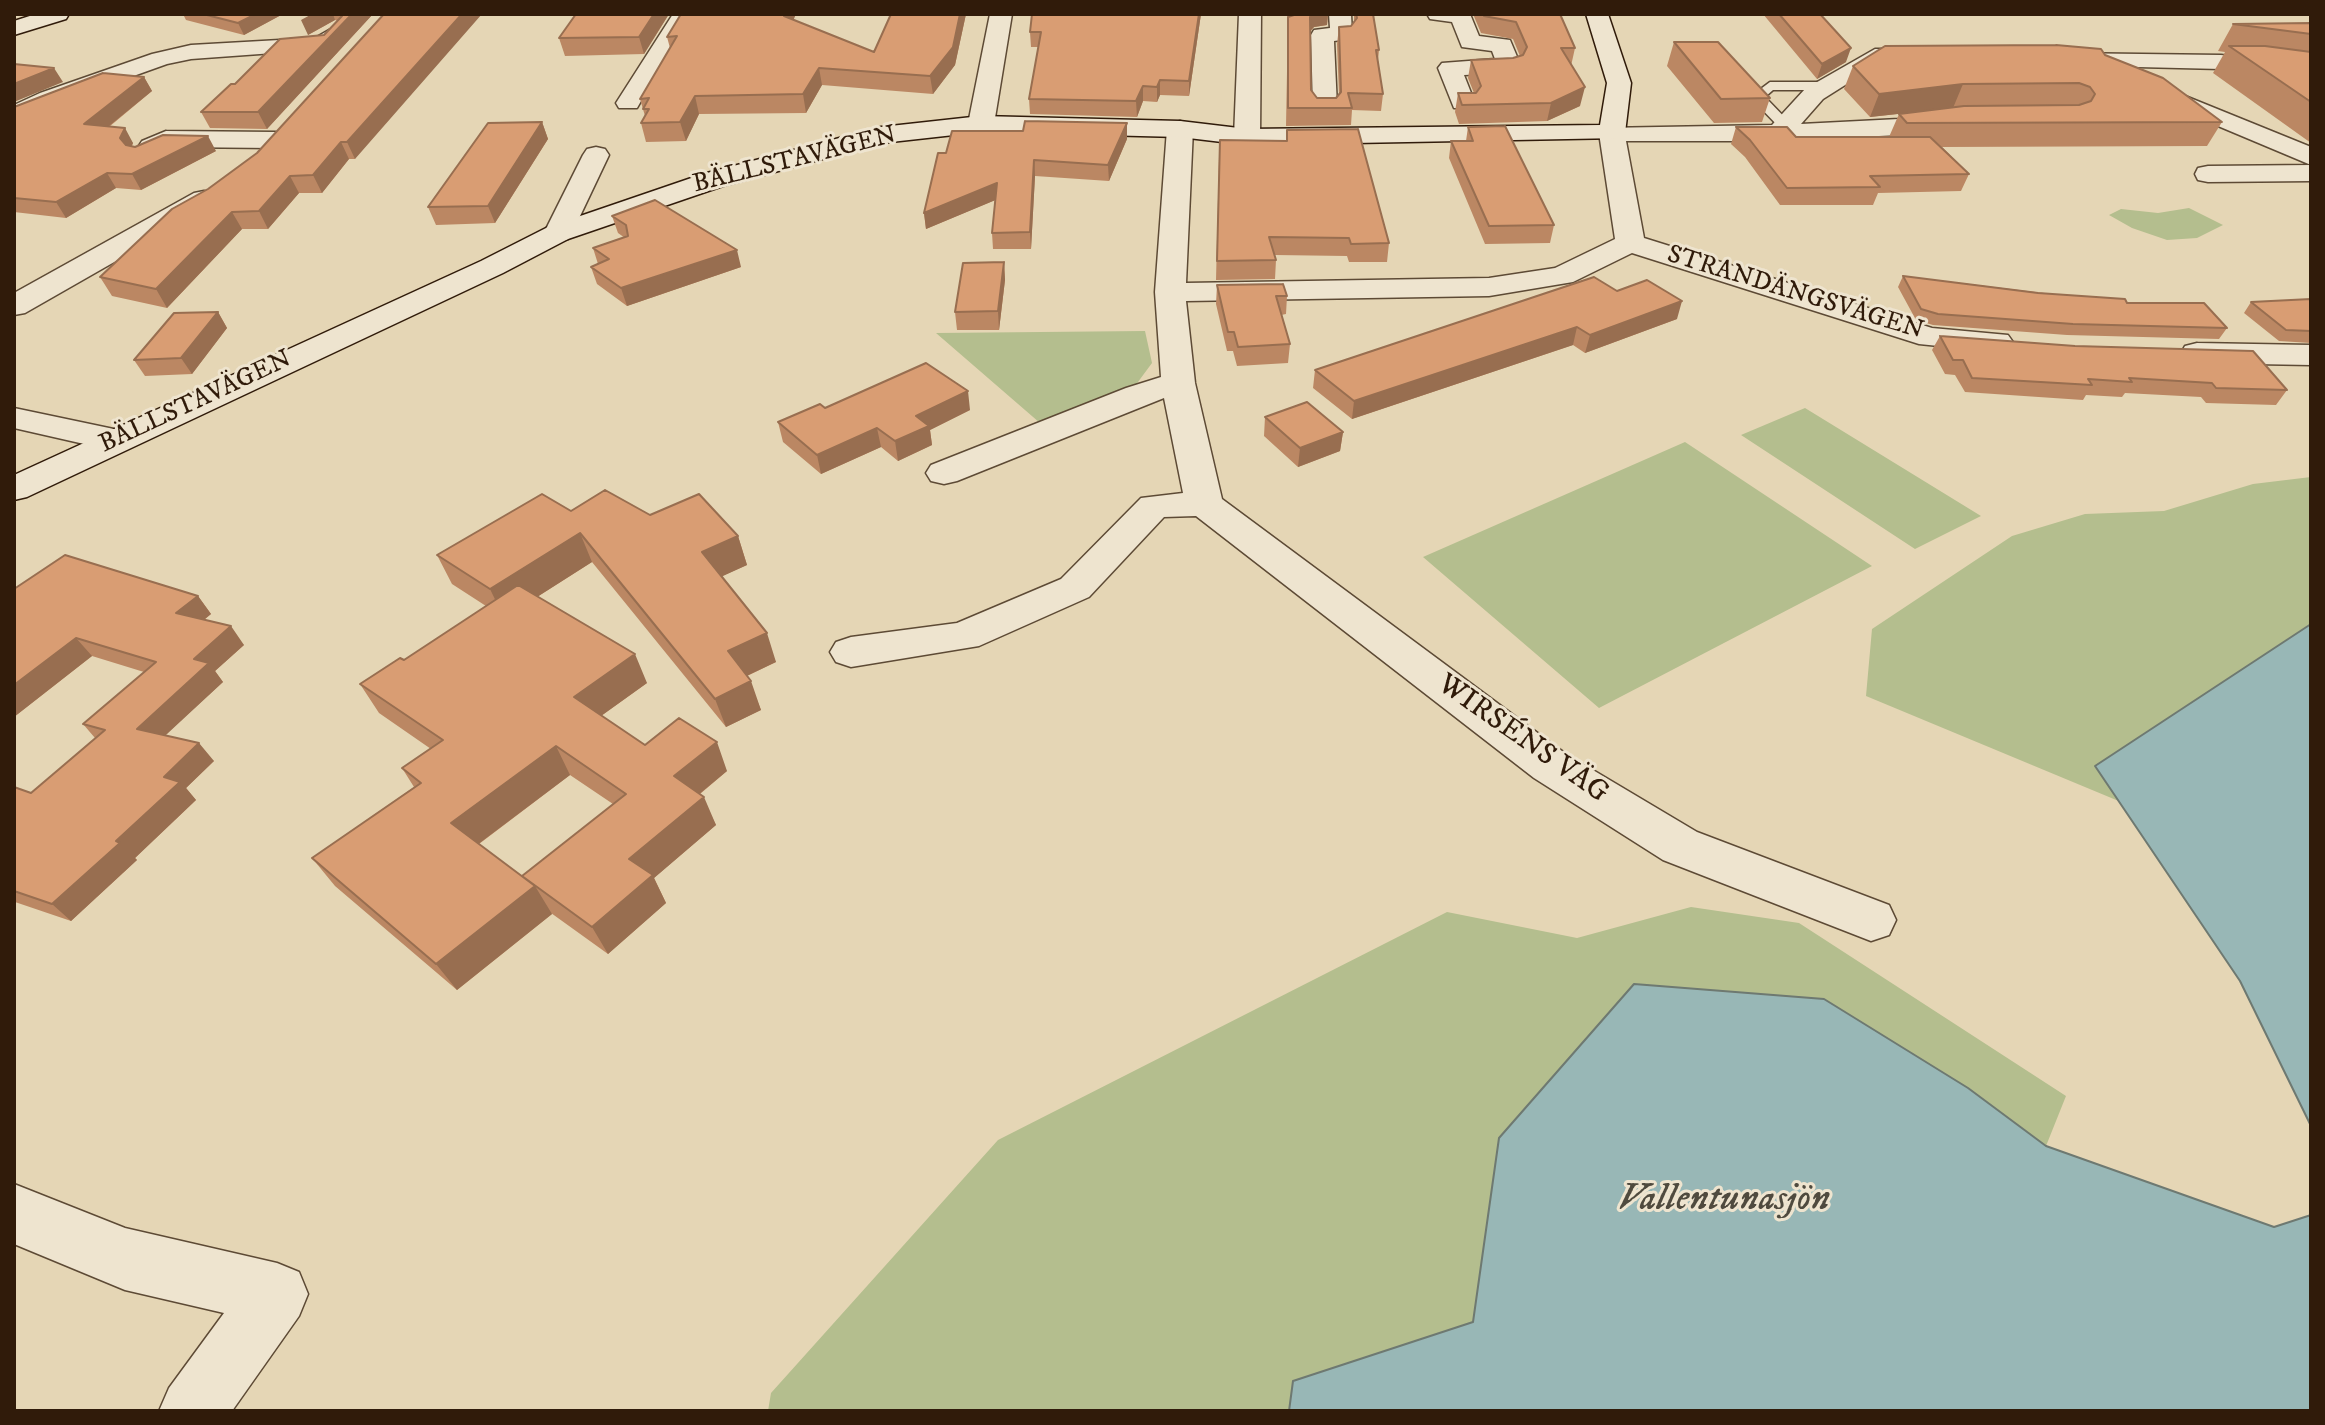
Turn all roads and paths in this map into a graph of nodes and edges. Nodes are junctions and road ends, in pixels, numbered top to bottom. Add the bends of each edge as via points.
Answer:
1 (58, 14) edge
2 (684, 14) edge
3 (1001, 14) edge
4 (1250, 14) edge
5 (1340, 14) edge
6 (1438, 14) edge
7 (1597, 14) edge
8 (14, 28) edge
9 (336, 30) edge
10 (1922, 56) edge
11 (2042, 58) edge
12 (2081, 62) junction
13 (2311, 72) edge
14 (1827, 86) junction
15 (628, 103) dead end
16 (1463, 103) edge
17 (1325, 107) edge
18 (14, 115) edge
19 (295, 117) edge
20 (1982, 119) edge
21 (981, 124) junction
22 (1180, 129) junction
23 (1782, 130) junction
24 (1612, 133) junction
25 (1690, 135) junction
26 (1247, 137) junction
27 (275, 140) junction
28 (144, 151) edge
29 (596, 155) dead end
30 (2311, 157) edge
31 (255, 162) edge
32 (1710, 163) dead end
33 (2311, 173) edge
34 (2208, 174) dead end
35 (231, 180) edge
36 (558, 233) junction
37 (1630, 243) junction
38 (1170, 292) junction
39 (14, 306) edge
40 (2021, 344) edge
41 (2171, 352) edge
42 (2311, 355) edge
43 (1178, 383) junction
44 (14, 418) edge
45 (115, 440) junction
46 (944, 473) dead end
47 (14, 489) edge
48 (1204, 504) junction
49 (851, 652) dead end
50 (1871, 920) dead end
51 (14, 1214) edge
52 (192, 1411) edge

1 - 8 street
2 - 15 street
3 - 21 street
4 - 26 street
5 - 17 street via 1341,34 1322,35
6 - 16 street via 1461,17 1470,42 1502,45 1509,66 1450,68
7 - 24 street via 1619,83
9 - 18 street via 321,44 191,52 160,59
10 - 14 street via 1875,56
11 - 12 street
12 - 13 street via 2249,63
12 - 30 street
14 - 23 street
14 - 23 lane via 1770,86 1757,97
19 - 27 street
20 - 23 street, BÄLLSTAVÄGEN
21 - 22 street, BÄLLSTAVÄGEN
21 - 36 street, BÄLLSTAVÄGEN via 881,135 713,180
22 - 26 street, BÄLLSTAVÄGEN
22 - 38 street
23 - 25 street, BÄLLSTAVÄGEN
24 - 25 street, BÄLLSTAVÄGEN
24 - 26 street, BÄLLSTAVÄGEN
24 - 37 street, STRANDÄNGSVÄGEN
25 - 32 street
27 - 28 street via 166,139
27 - 31 street
29 - 36 street
33 - 34 street
35 - 39 street
36 - 45 street, BÄLLSTAVÄGEN
37 - 38 street via 1562,276 1489,287
37 - 40 street, STRANDÄNGSVÄGEN via 1930,337
38 - 43 street
41 - 42 street
43 - 46 street
43 - 48 street
44 - 45 street
45 - 47 street, BÄLLSTAVÄGEN
48 - 49 street via 1154,506 1075,588 964,636
48 - 50 street, WIRSÉNS VÄG via 1550,766 1680,846
51 - 52 street via 125,1259 277,1294

